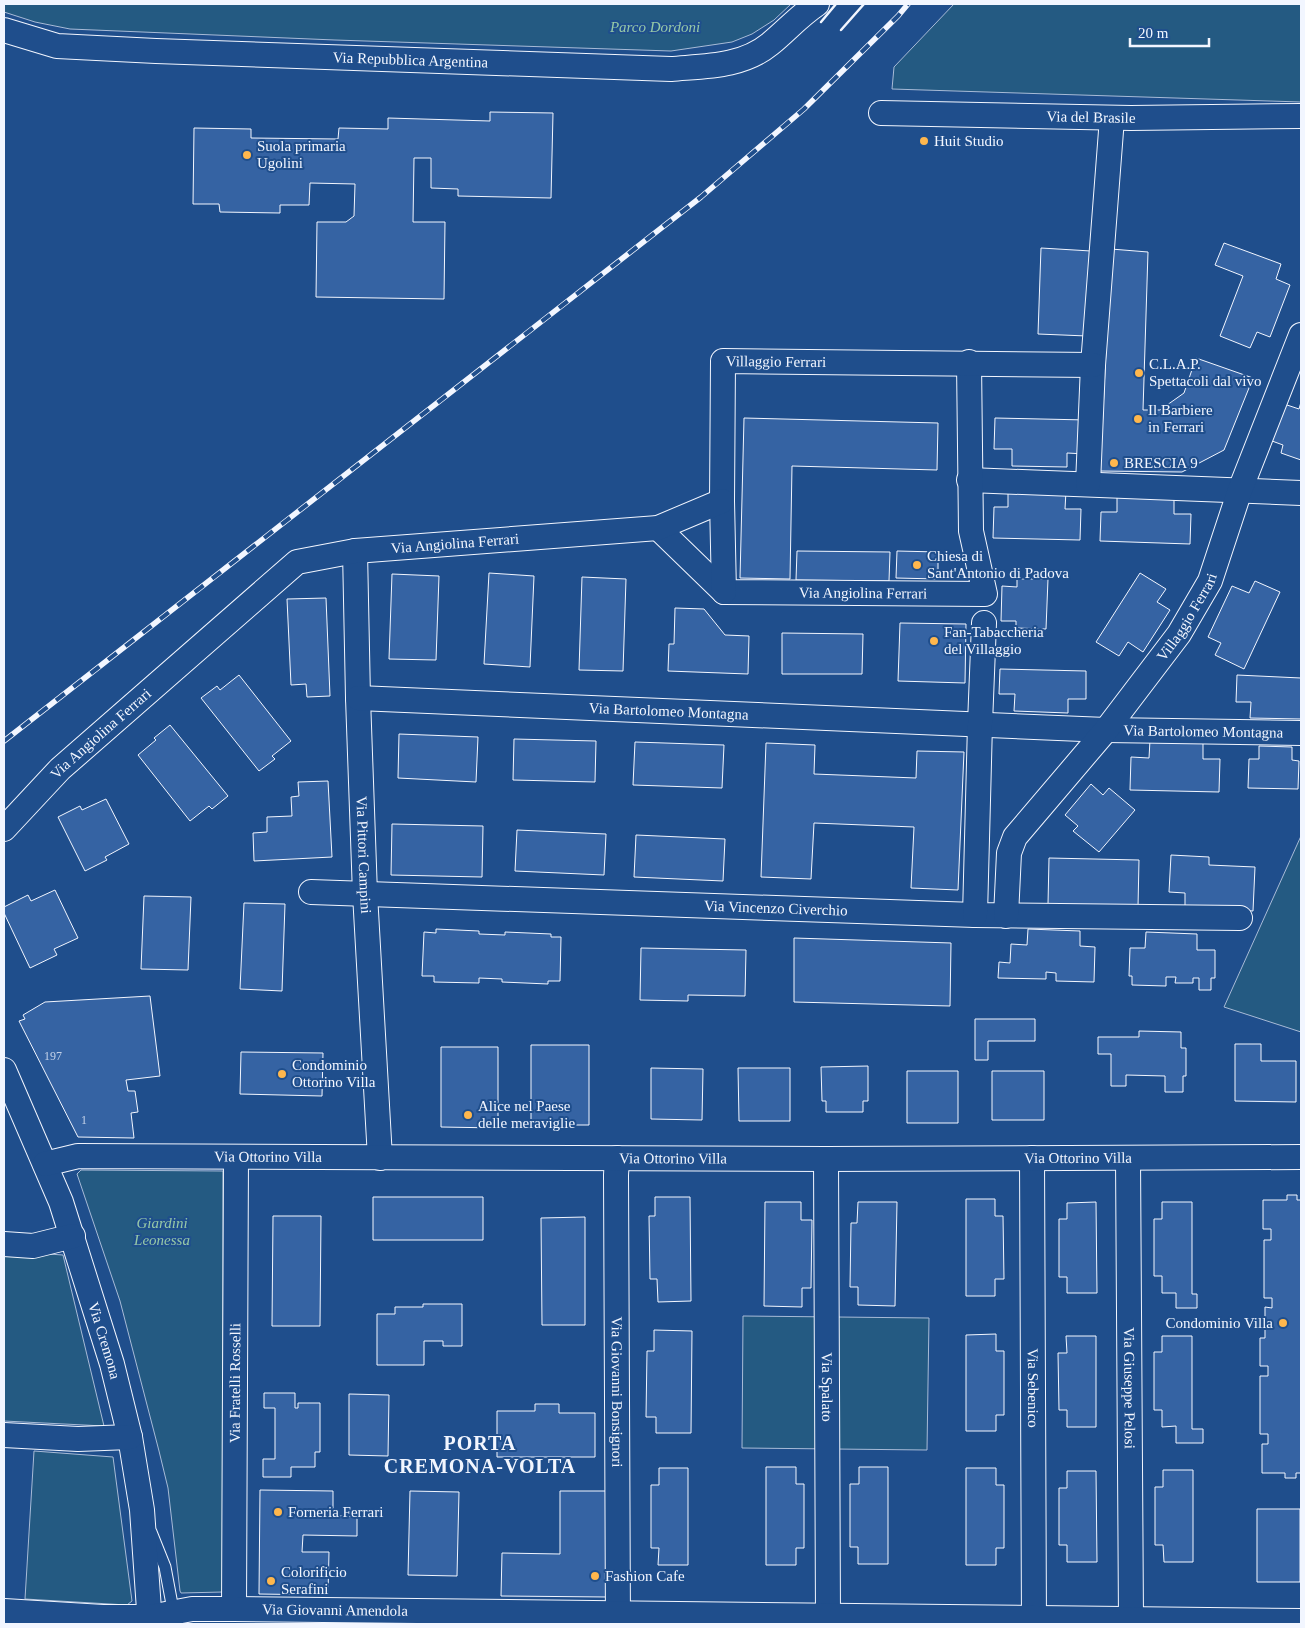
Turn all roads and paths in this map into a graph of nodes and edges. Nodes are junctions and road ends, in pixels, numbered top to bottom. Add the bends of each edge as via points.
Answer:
1 (808, 7) edge
2 (4, 30) edge
3 (881, 113) dead end
4 (1301, 116) edge
5 (1112, 118) junction
6 (1301, 335) edge
7 (969, 362) junction
8 (1093, 365) junction
9 (969, 480) junction
10 (1088, 484) junction
11 (1240, 490) junction
12 (1301, 493) edge
13 (722, 501) junction
14 (658, 528) junction
15 (355, 552) junction
16 (724, 592) junction
17 (984, 623) dead end
18 (358, 698) junction
19 (980, 724) junction
20 (1106, 730) junction
21 (1301, 733) edge
22 (4, 829) edge
23 (311, 892) dead end
24 (365, 894) junction
25 (975, 915) junction
26 (1006, 916) junction
27 (1240, 918) dead end
28 (4, 1070) edge
29 (1301, 1157) edge
30 (236, 1158) junction
31 (380, 1158) junction
32 (617, 1158) junction
33 (1032, 1158) junction
34 (1128, 1158) junction
35 (826, 1159) junction
36 (45, 1164) junction
37 (73, 1236) junction
38 (4, 1244) edge
39 (4, 1435) edge
40 (130, 1436) junction
41 (142, 1510) junction
42 (234, 1609) junction
43 (4, 1611) edge
44 (828, 1615) junction
45 (174, 1618) edge
46 (618, 1619) edge
47 (1131, 1619) junction
48 (1301, 1620) edge
49 (150, 1621) edge
50 (1034, 1621) edge

1 - 2 street, Via Repubblica Argentina via 770,45 749,57 714,66 670,69 57,46
3 - 5 street, Via del Brasile
4 - 5 street, Via del Brasile
5 - 8 street
6 - 11 street, Villaggio Ferrari
7 - 8 street, Villaggio Ferrari
7 - 9 street
7 - 13 street, Villaggio Ferrari via 723,361
8 - 10 street
9 - 10 street
9 - 16 street, Via Angiolina Ferrari via 971,532 985,594
10 - 11 street
11 - 12 street
11 - 20 street, Villaggio Ferrari via 1210,581 1179,634
13 - 14 street
13 - 16 street, Villaggio Ferrari
14 - 15 street, Via Angiolina Ferrari
14 - 16 street
15 - 18 street, Via Pittori Campini
15 - 22 street, Via Angiolina Ferrari via 296,562 60,769
17 - 19 street
18 - 19 street, Via Bartolomeo Montagna
18 - 24 street, Via Pittori Campini
19 - 20 street, Via Bartolomeo Montagna
19 - 25 street
20 - 21 street, Via Bartolomeo Montagna
20 - 26 street, Via Bartolomeo Montagna via 1014,837 1009,853
23 - 24 street, Via Vincenzo Civerchio
24 - 25 street, Via Vincenzo Civerchio
24 - 31 street, Via Pittori Campini
25 - 26 street, Via Vincenzo Civerchio
26 - 27 street, Via Vincenzo Civerchio
28 - 36 street, Via Cremona
29 - 34 street, Via Ottorino Villa
30 - 31 street, Via Ottorino Villa
30 - 36 street, Via Ottorino Villa via 78,1156
30 - 42 street, Via Fratelli Rosselli
31 - 32 street, Via Ottorino Villa
32 - 35 street, Via Ottorino Villa
32 - 46 street, Via Giovanni Bonsignori
33 - 34 street, Via Ottorino Villa
33 - 35 street, Via Ottorino Villa
33 - 50 street, Via Sebenico
34 - 47 street, Via Giuseppe Pelosi
35 - 44 street, Via Spalato
36 - 37 street, Via Cremona
37 - 38 street via 33,1246
37 - 40 street, Via Cremona
39 - 40 street via 78,1439
40 - 41 street, Via Cremona
41 - 45 lane via 165,1567
41 - 49 street, Via Cremona
42 - 45 street, Via Giovanni Amendola via 192,1609
42 - 46 street, Via Giovanni Amendola
43 - 49 street, Via Giovanni Amendola
44 - 46 street, Via Giovanni Amendola
44 - 50 street, Via Giovanni Amendola
45 - 49 street, Via Giovanni Amendola
47 - 48 street, Via Giovanni Amendola
47 - 50 street, Via Giovanni Amendola

